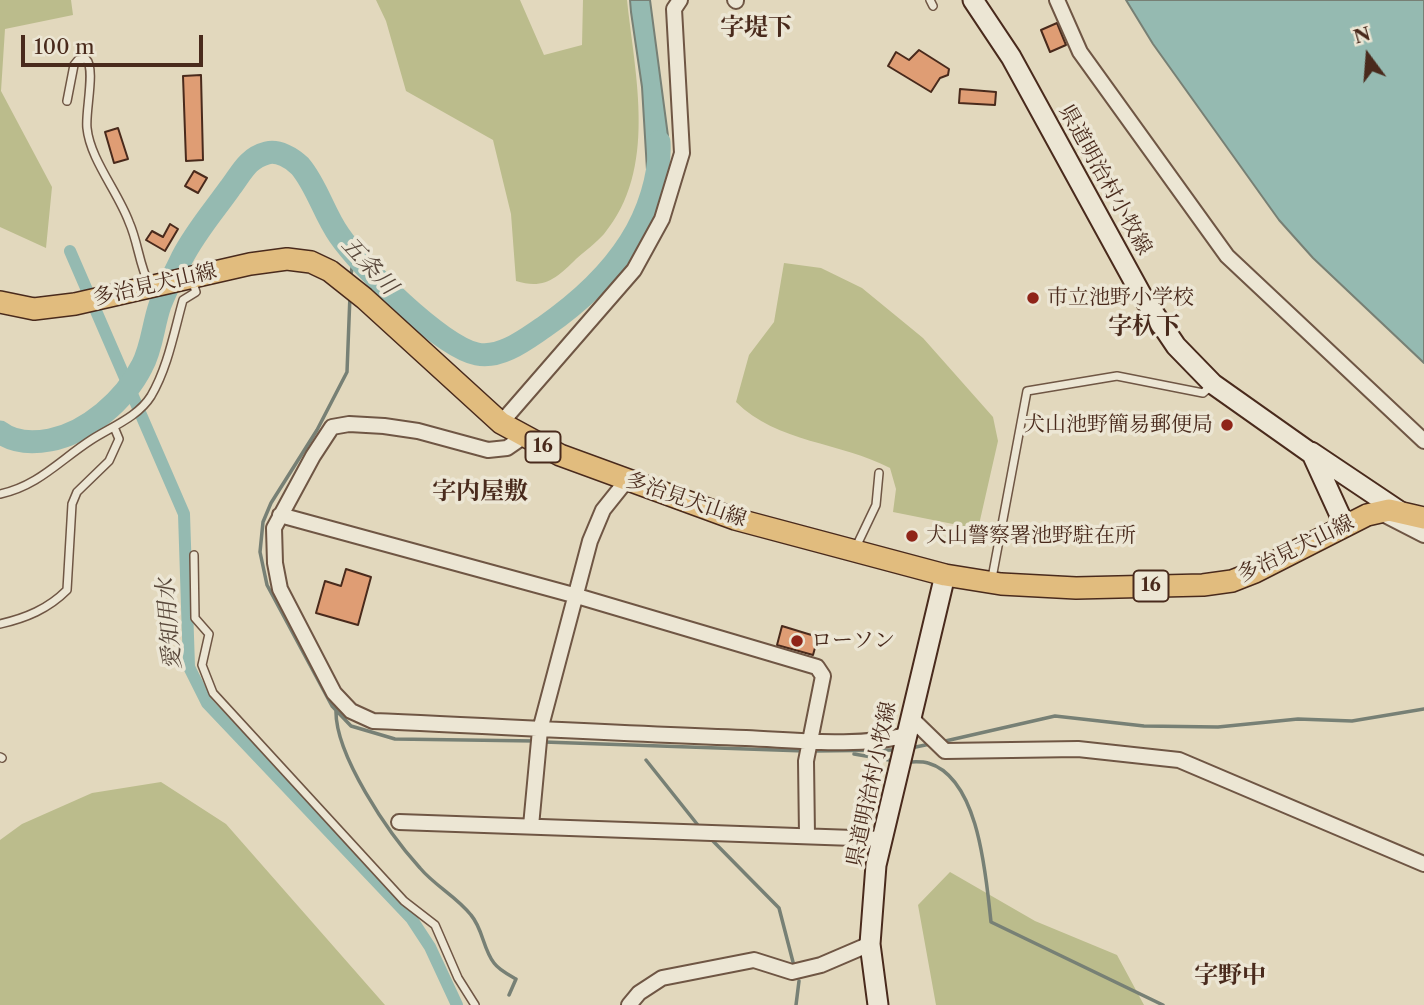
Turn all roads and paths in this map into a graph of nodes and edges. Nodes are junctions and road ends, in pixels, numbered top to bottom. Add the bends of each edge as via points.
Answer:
1 (680, 0) edge
2 (973, 0) edge
3 (1057, 0) edge
4 (67, 102) dead end
5 (190, 276) junction
6 (150, 285) junction
7 (0, 302) edge
8 (1213, 384) junction
9 (501, 423) junction
10 (1410, 426) junction
11 (114, 427) junction
12 (1424, 435) edge
13 (523, 437) junction
14 (1424, 441) edge
15 (1307, 450) junction
16 (879, 473) dead end
17 (627, 480) junction
18 (0, 494) edge
19 (1399, 511) junction
20 (1378, 512) junction
21 (280, 515) junction
22 (1424, 518) edge
23 (1344, 524) junction
24 (1424, 535) edge
25 (854, 551) junction
26 (194, 555) dead end
27 (945, 575) junction
28 (991, 583) junction
29 (577, 596) junction
30 (0, 624) edge
31 (907, 731) junction
32 (539, 732) junction
33 (808, 741) junction
34 (399, 822) dead end
35 (531, 826) junction
36 (807, 835) junction
37 (882, 839) junction
38 (1424, 864) edge
39 (870, 944) junction
40 (475, 1005) edge
41 (629, 1005) edge
42 (878, 1005) edge

1 - 9 street via 674,9 682,153 662,219 634,270
2 - 8 main road, 県道明治村小牧線 via 1011,57 1153,313 1176,346
3 - 10 street via 1080,52 1227,257
4 - 6 lane via 74,65 86,59 91,70 88,139 131,225
5 - 6 main road, 多治見犬山線 / 16
5 - 9 main road, 多治見犬山線 / 16 via 287,259 311,262 364,298
5 - 11 lane via 196,292 183,300 149,399
6 - 7 main road, 多治見犬山線 / 16 via 34,309
8 - 15 main road, 県道明治村小牧線
8 - 28 lane via 1203,393 1117,376 1027,391
9 - 13 main road, 多治見犬山線 / 16
10 - 12 street
10 - 14 street
11 - 18 lane via 50,473
11 - 30 lane via 119,439 109,461 77,492 72,504 67,590 25,618
13 - 17 main road, 多治見犬山線 / 16
13 - 21 street via 507,448 488,450 384,425 332,428
15 - 19 main road
15 - 23 main road, 県道明治村小牧線 via 1315,458
16 - 25 lane via 876,505
17 - 25 main road, 多治見犬山線 / 16 via 735,519
17 - 29 street via 596,522
19 - 20 main road, 多治見犬山線 / 16
19 - 22 main road, 多治見犬山線 / 16
20 - 23 main road, 多治見犬山線 / 16
20 - 24 street
21 - 29 street
21 - 32 street via 274,528 281,589 334,693 351,711 373,721
23 - 28 main road, 多治見犬山線 / 16 via 1232,581 1076,588
25 - 27 main road, 多治見犬山線 / 16
26 - 40 lane via 195,618 209,634 202,665 214,693 404,901 435,925
27 - 28 main road, 多治見犬山線 / 16
27 - 31 main road, 県道明治村小牧線
29 - 32 street
29 - 33 street via 817,667 823,676
31 - 33 street via 888,740
31 - 37 main road, 県道明治村小牧線
31 - 38 street via 930,736 943,749 1078,749 1179,760
32 - 33 street
32 - 35 street
33 - 36 street
34 - 35 street
35 - 36 street
36 - 37 street
37 - 39 main road, 県道明治村小牧線 via 872,890
39 - 41 street via 792,972 754,960 662,978
39 - 42 main road, 県道明治村小牧線

